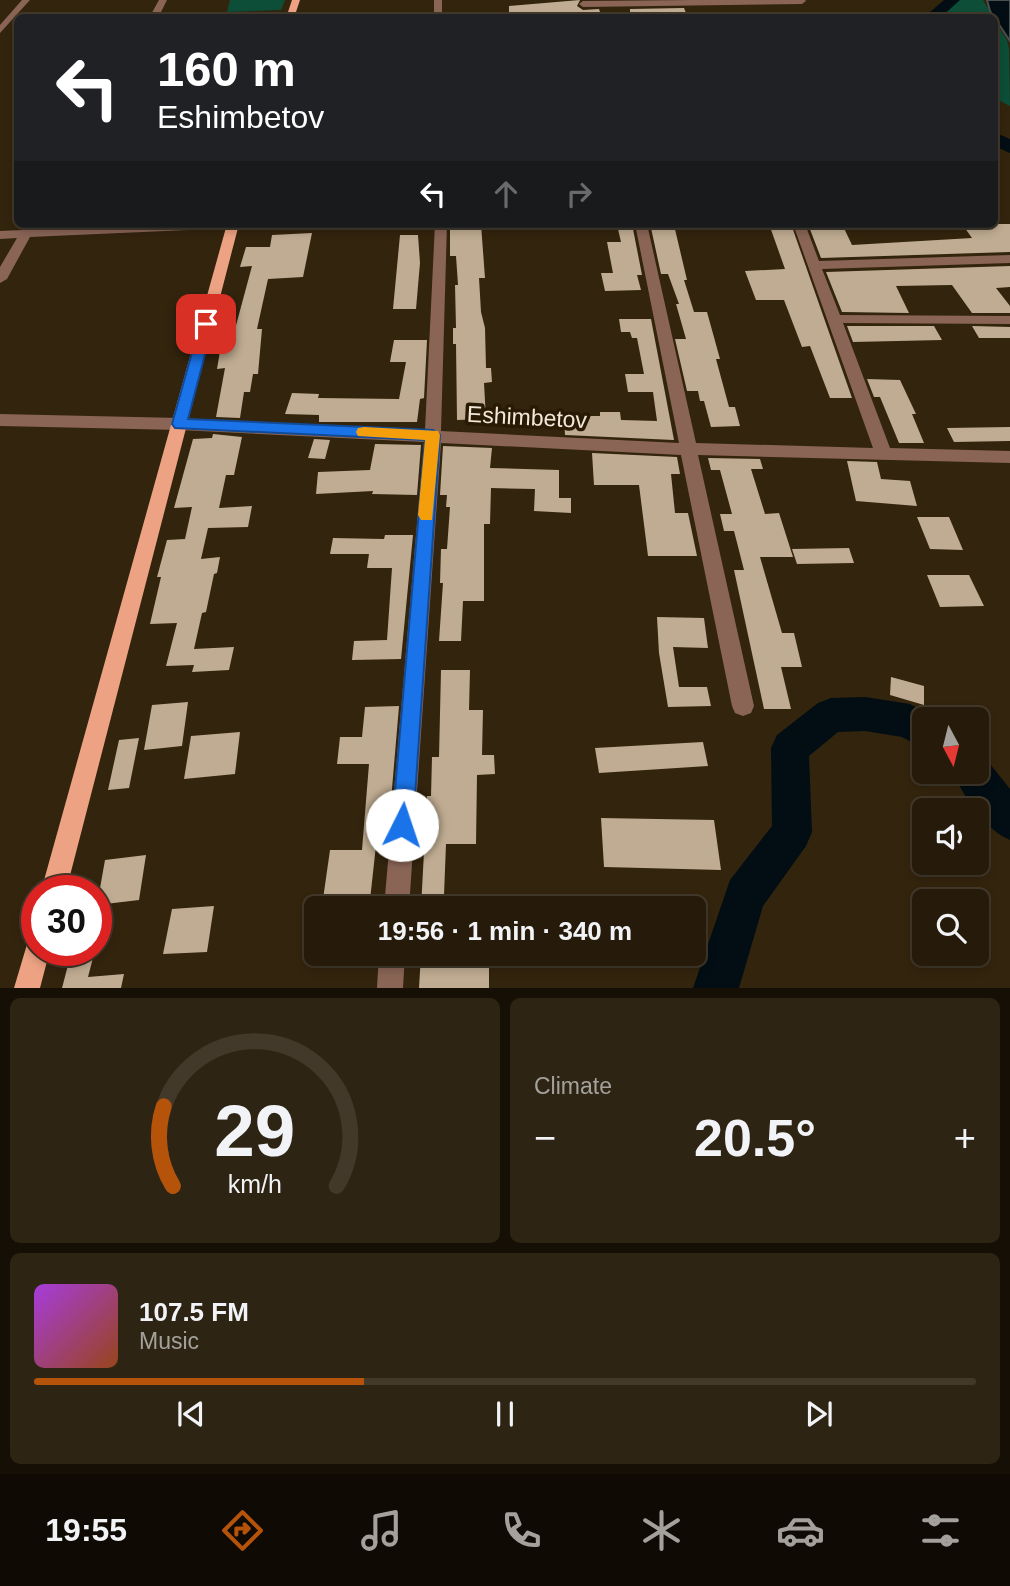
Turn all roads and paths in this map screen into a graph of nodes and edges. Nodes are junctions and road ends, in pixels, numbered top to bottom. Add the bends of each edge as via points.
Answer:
1 (26, 0) edge
2 (802, 1) edge
3 (582, 2) edge
4 (0, 30) edge
5 (70, 228) edge
6 (232, 228) edge
7 (441, 228) edge
8 (642, 228) edge
9 (801, 228) edge
10 (29, 229) edge
11 (0, 235) edge
12 (1010, 259) edge
13 (816, 265) junction
14 (0, 279) edge
15 (836, 319) junction
16 (1010, 320) edge
17 (0, 420) edge
18 (180, 424) junction
19 (433, 435) junction
20 (690, 449) junction
21 (884, 454) junction
22 (1010, 457) edge
23 (743, 706) dead end
24 (57, 875) edge
25 (397, 896) edge
26 (33, 966) edge
27 (392, 966) edge
28 (27, 988) edge
29 (390, 988) edge

1 - 4 street
2 - 3 street
5 - 10 street
6 - 18 main road
7 - 19 street
8 - 20 street
9 - 13 street
10 - 11 street
10 - 14 street
12 - 13 street
13 - 15 street
15 - 16 street
15 - 21 street
17 - 18 street, Eshimbetov
18 - 19 street, Eshimbetov
18 - 24 main road
19 - 20 street, Eshimbetov
19 - 25 street
20 - 21 street, Eshimbetov
20 - 23 street
21 - 22 street, Eshimbetov
26 - 28 main road
27 - 29 street

